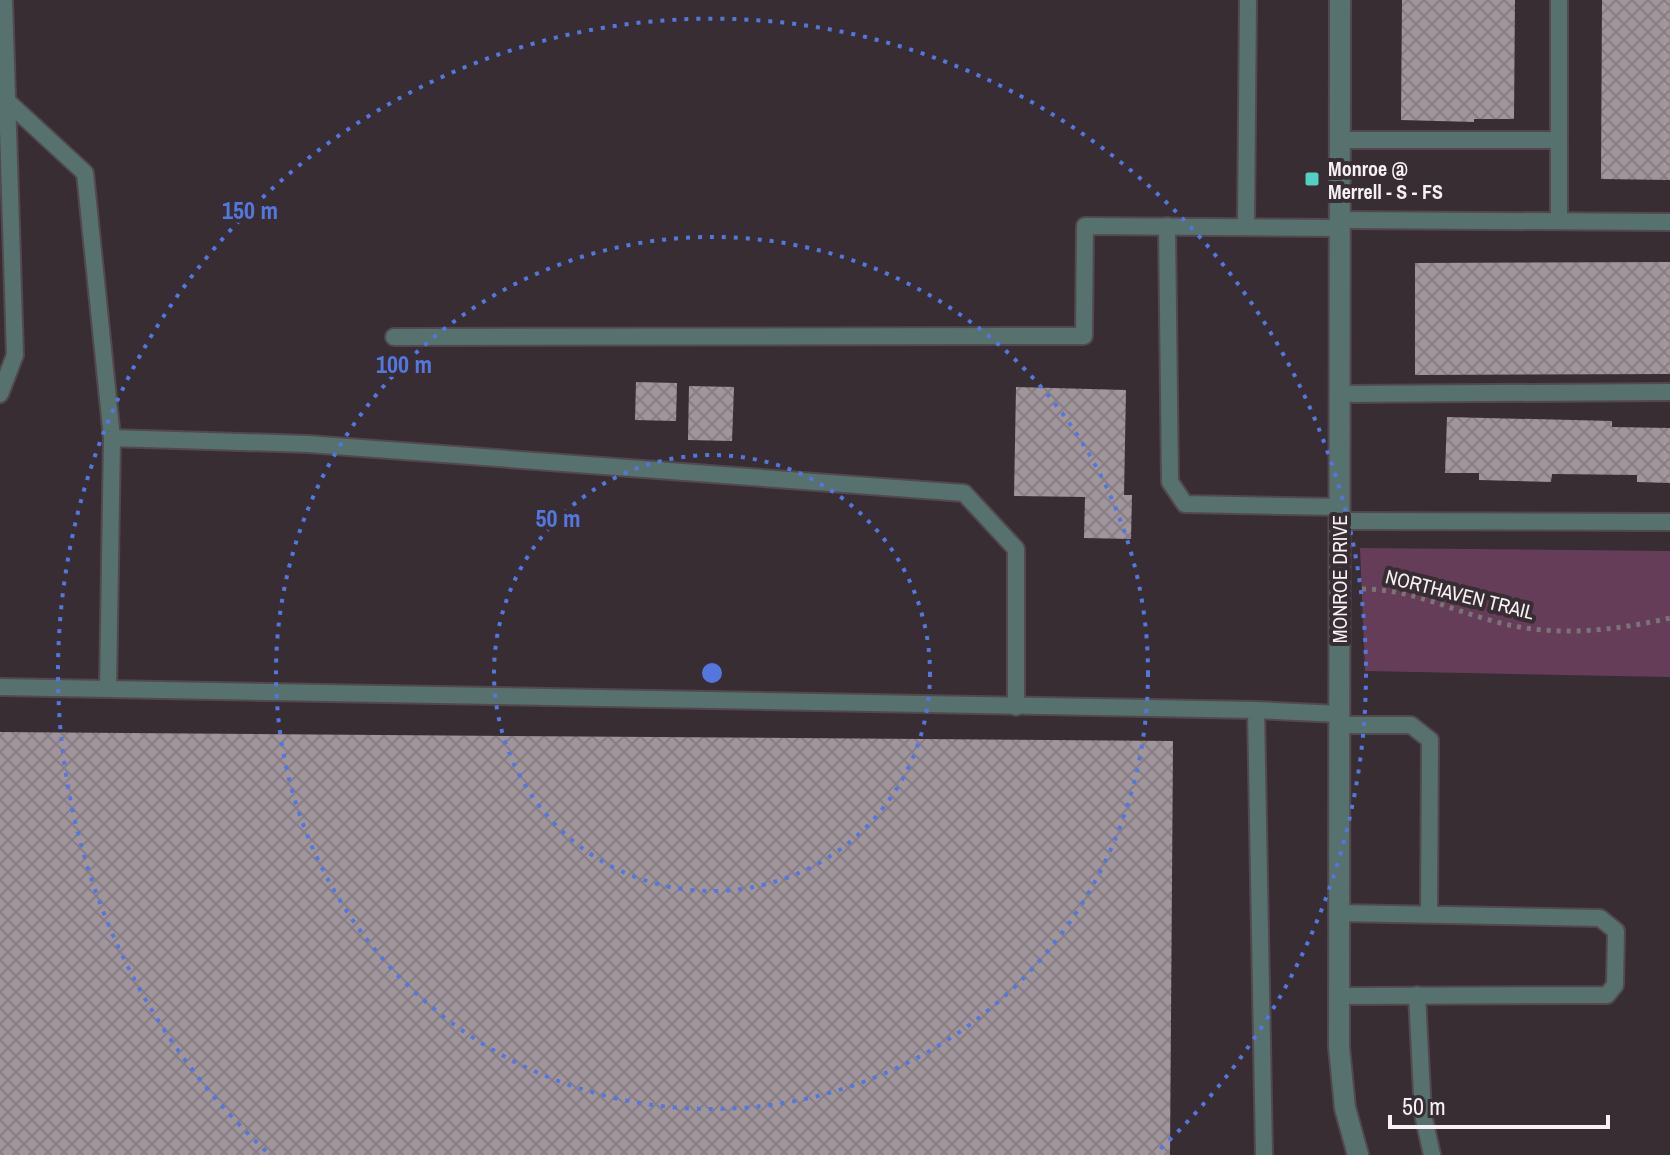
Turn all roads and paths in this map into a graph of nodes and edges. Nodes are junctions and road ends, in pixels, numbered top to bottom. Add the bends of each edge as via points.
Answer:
1 (4, 0) edge
2 (1248, 0) edge
3 (1340, 0) edge
4 (1559, 0) edge
5 (8, 102) junction
6 (1340, 140) junction
7 (1559, 140) junction
8 (1559, 221) junction
9 (1670, 222) edge
10 (1340, 224) junction
11 (1167, 226) junction
12 (1246, 226) junction
13 (394, 337) dead end
14 (1670, 392) edge
15 (0, 394) edge
16 (1340, 394) junction
17 (112, 438) junction
18 (1339, 514) junction
19 (1670, 522) edge
20 (1338, 589) junction
21 (1670, 618) edge
22 (0, 687) edge
23 (108, 689) junction
24 (1016, 707) junction
25 (1256, 710) junction
26 (1339, 719) junction
27 (1339, 913) junction
28 (1429, 913) junction
29 (1417, 995) junction
30 (1339, 996) junction
31 (1264, 1155) edge
32 (1358, 1155) edge
33 (1432, 1155) edge

1 - 5 lane
2 - 12 lane
3 - 6 street, MONROE DRIVE
4 - 7 lane
5 - 15 lane via 15,355
5 - 17 lane via 85,173
6 - 7 lane
6 - 10 street, MONROE DRIVE
7 - 8 lane
8 - 9 lane
8 - 10 lane
10 - 12 lane
10 - 16 street, MONROE DRIVE
11 - 12 lane
11 - 13 lane via 1085,226 1084,336
11 - 18 lane via 1170,482 1185,504
14 - 16 lane
16 - 18 street, MONROE DRIVE
17 - 23 lane
17 - 24 lane via 308,444 964,493 1016,549
18 - 19 lane
18 - 20 street, MONROE DRIVE
20 - 21 path, NORTHAVEN TRAIL via 1408,593 1496,622 1560,631 1595,631
20 - 26 street, MONROE DRIVE
22 - 23 lane
23 - 24 lane
24 - 25 lane
25 - 26 lane
25 - 31 lane
26 - 27 street, MONROE DRIVE
26 - 28 lane via 1411,725 1430,740
27 - 28 lane
27 - 30 street, MONROE DRIVE
28 - 29 lane via 1600,918 1616,931 1615,985 1607,995
29 - 30 lane
29 - 33 lane via 1423,1114
30 - 32 street, MONROE DRIVE via 1345,1108

